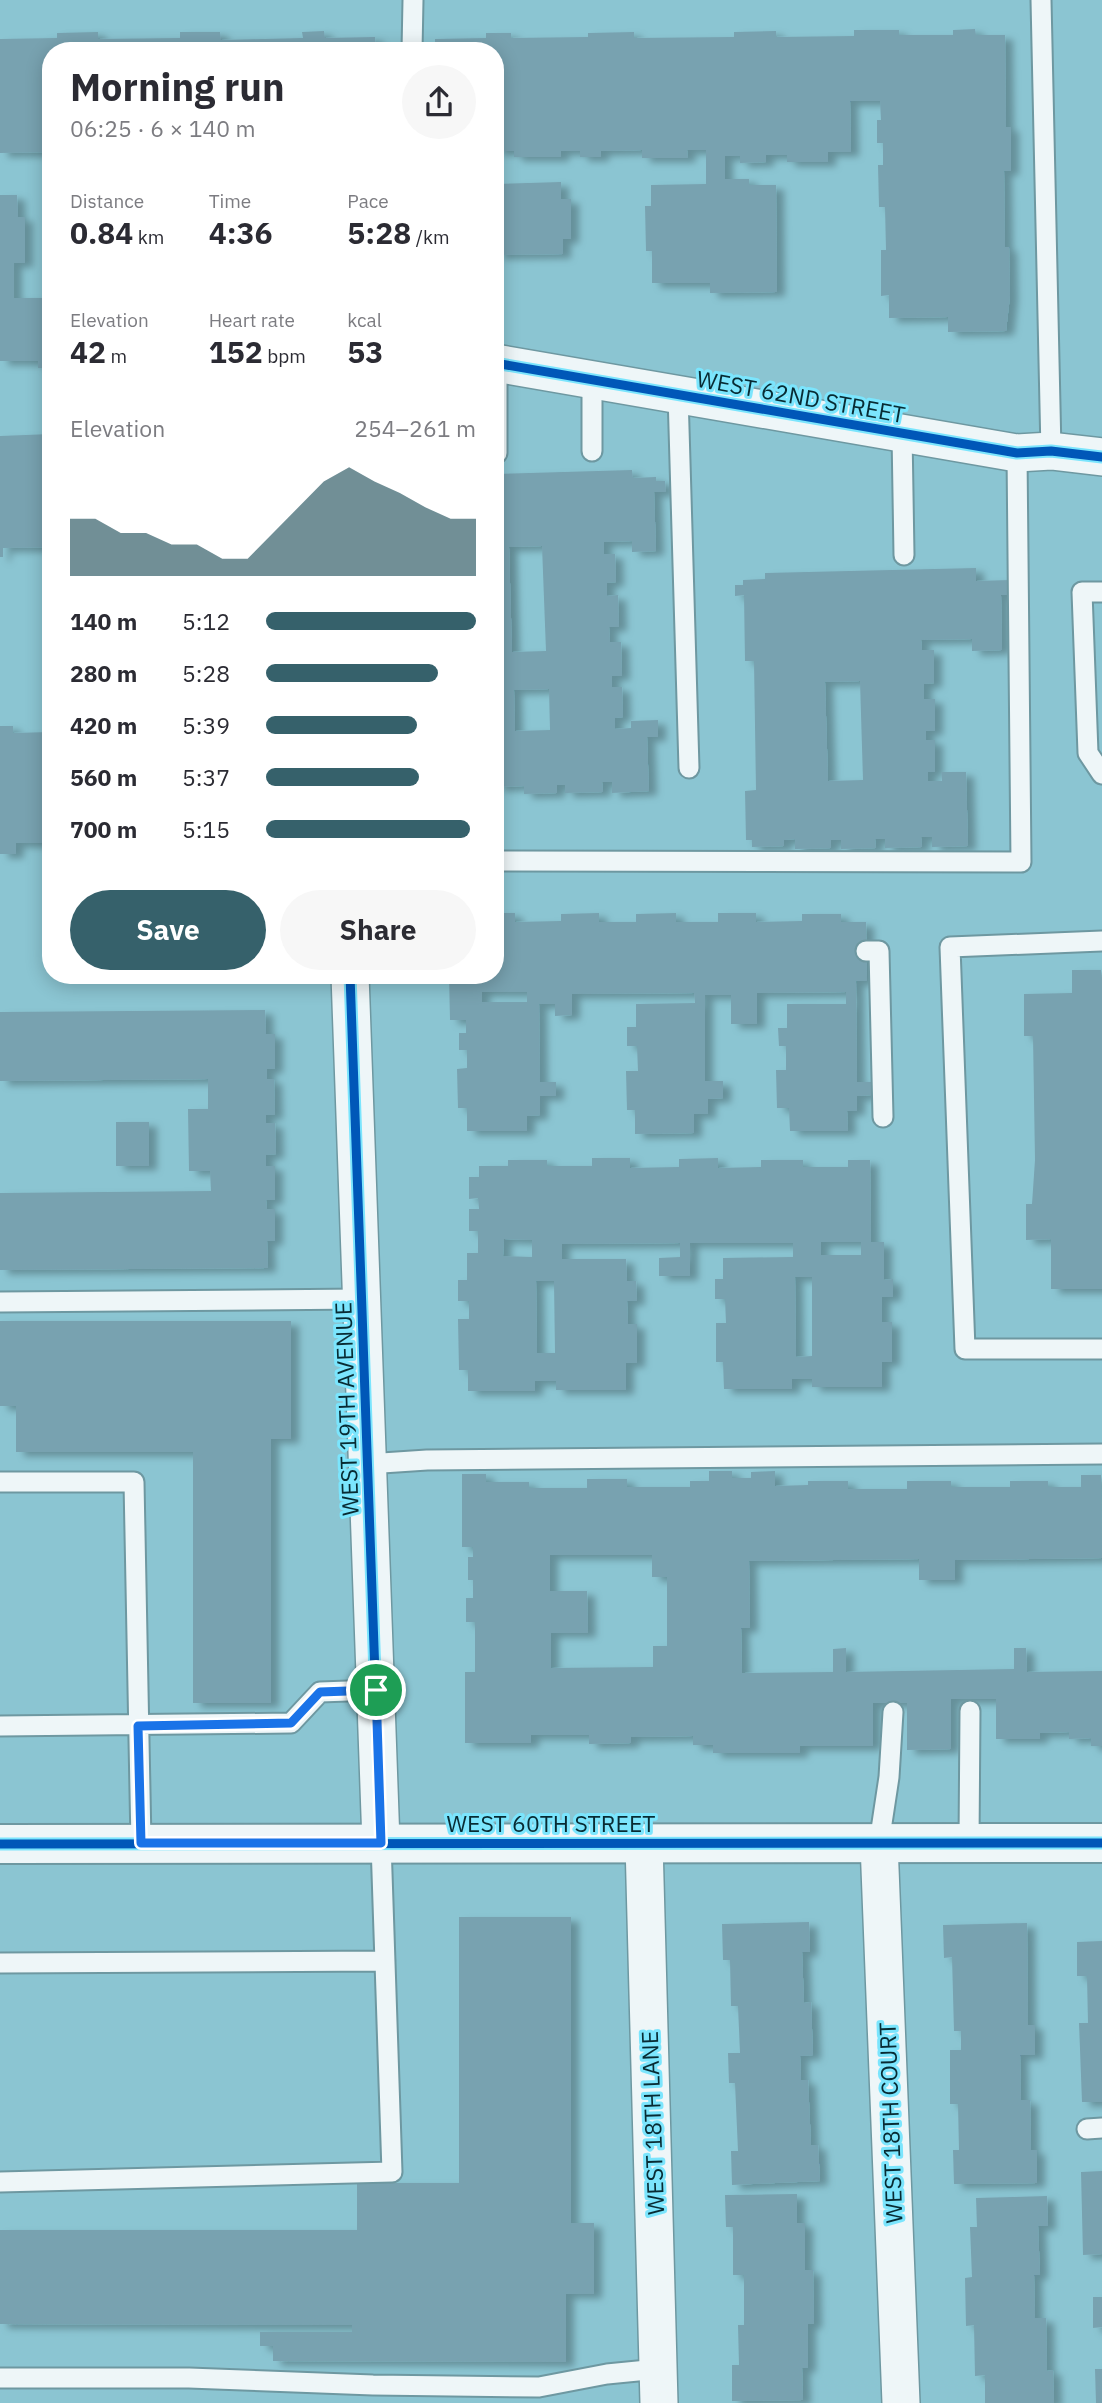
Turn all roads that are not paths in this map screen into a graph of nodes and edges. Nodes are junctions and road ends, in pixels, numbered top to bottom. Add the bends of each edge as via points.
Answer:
1 (413, 0) edge
2 (1041, 0) edge
3 (412, 42) edge
4 (504, 364) edge
5 (592, 379) junction
6 (678, 394) junction
7 (902, 433) junction
8 (592, 451) dead end
9 (1034, 452) junction
10 (1102, 457) edge
11 (904, 555) dead end
12 (1102, 592) edge
13 (689, 768) dead end
14 (1102, 774) edge
15 (504, 861) edge
16 (1102, 941) edge
17 (866, 951) dead end
18 (350, 984) edge
19 (883, 1117) dead end
20 (362, 1299) junction
21 (0, 1301) edge
22 (1102, 1349) edge
23 (1102, 1454) edge
24 (367, 1464) junction
25 (0, 1482) edge
26 (376, 1690) junction
27 (970, 1711) dead end
28 (893, 1712) dead end
29 (0, 1726) edge
30 (138, 1726) junction
31 (141, 1843) junction
32 (381, 1843) junction
33 (644, 1843) junction
34 (879, 1843) junction
35 (969, 1843) junction
36 (1102, 1843) edge
37 (0, 1844) edge
38 (385, 1961) junction
39 (0, 1963) edge
40 (0, 2182) edge
41 (0, 2378) edge
42 (659, 2386) edge
43 (901, 2403) edge

1 - 3 lane
2 - 9 lane
4 - 5 street, WEST 62ND STREET
5 - 6 street, WEST 62ND STREET
5 - 8 lane
6 - 7 street, WEST 62ND STREET
6 - 13 lane
7 - 9 street, WEST 62ND STREET
7 - 11 lane
9 - 10 street, WEST 62ND STREET
9 - 15 lane via 1021,862
12 - 14 lane via 1082,592 1088,753
16 - 22 lane via 950,947 965,1349
17 - 19 lane via 879,951
18 - 20 street, WEST 19TH AVENUE
20 - 21 lane
20 - 24 street, WEST 19TH AVENUE
23 - 24 lane
24 - 26 street, WEST 19TH AVENUE
25 - 30 lane via 134,1482
26 - 30 lane via 320,1692 291,1723
26 - 32 street, WEST 19TH AVENUE
27 - 35 lane
28 - 34 lane
29 - 30 lane
30 - 31 lane
31 - 32 street, WEST 60TH STREET
31 - 37 street, WEST 60TH STREET
32 - 33 street, WEST 60TH STREET
32 - 38 lane
33 - 34 street, WEST 60TH STREET
33 - 42 street, WEST 18TH LANE
34 - 35 street, WEST 60TH STREET
34 - 43 street, WEST 18TH COURT
35 - 36 street, WEST 60TH STREET
38 - 39 lane
38 - 40 lane via 392,2172
41 - 42 lane via 539,2387 607,2374

